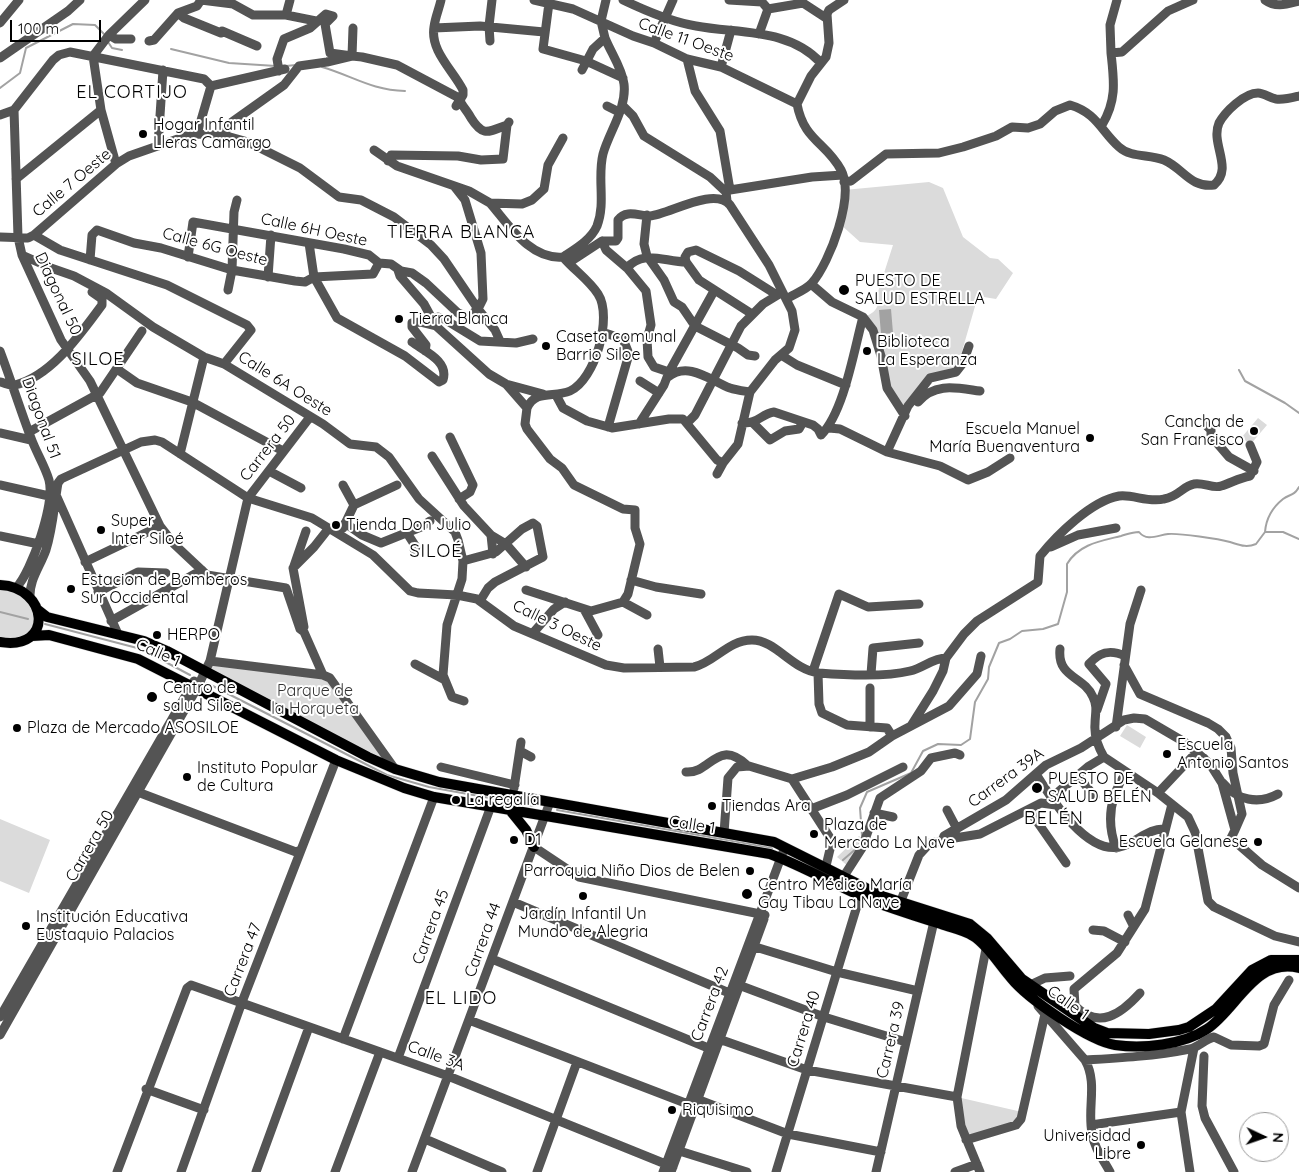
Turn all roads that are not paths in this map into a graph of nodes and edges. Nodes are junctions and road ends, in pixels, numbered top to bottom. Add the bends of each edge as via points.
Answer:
1 (19, 0) edge
2 (80, 0) edge
3 (145, 0) edge
4 (201, 0) edge
5 (290, 0) edge
6 (441, 0) edge
7 (492, 0) edge
8 (534, 0) edge
9 (606, 0) edge
10 (623, 0) edge
11 (673, 0) edge
12 (729, 0) edge
13 (844, 0) edge
14 (1117, 0) edge
15 (1193, 0) edge
16 (1265, 0) edge
17 (1299, 1) edge
18 (234, 2) edge
19 (555, 3) edge
20 (764, 4) edge
21 (178, 13) junction
22 (286, 15) junction
23 (664, 17) junction
24 (826, 18) junction
25 (316, 21) junction
26 (600, 21) junction
27 (0, 23) edge
28 (488, 26) junction
29 (353, 28) dead end
30 (434, 28) junction
31 (731, 30) junction
32 (544, 32) junction
33 (759, 34) junction
34 (109, 35) junction
35 (605, 38) junction
36 (131, 39) dead end
37 (149, 41) dead end
38 (490, 41) dead end
39 (654, 42) junction
40 (257, 46) dead end
41 (1111, 53) junction
42 (94, 56) junction
43 (352, 56) junction
44 (0, 58) edge
45 (687, 59) junction
46 (821, 63) junction
47 (584, 65) junction
48 (721, 67) junction
49 (163, 70) junction
50 (622, 74) junction
51 (210, 86) junction
52 (1299, 96) edge
53 (459, 102) junction
54 (797, 104) junction
55 (607, 106) dead end
56 (621, 108) junction
57 (14, 110) junction
58 (101, 110) junction
59 (0, 115) edge
60 (1102, 124) junction
61 (197, 134) junction
62 (223, 135) junction
63 (563, 138) dead end
64 (158, 146) junction
65 (374, 150) dead end
66 (390, 158) junction
67 (116, 164) junction
68 (16, 179) junction
69 (844, 179) junction
70 (454, 186) junction
71 (471, 192) junction
72 (728, 194) junction
73 (237, 200) dead end
74 (465, 200) junction
75 (490, 203) junction
76 (647, 215) junction
77 (232, 228) junction
78 (34, 235) junction
79 (271, 235) junction
80 (0, 237) edge
81 (18, 237) junction
82 (602, 241) junction
83 (310, 243) junction
84 (22, 255) junction
85 (564, 256) junction
86 (188, 257) junction
87 (649, 258) junction
88 (90, 260) junction
89 (686, 262) junction
90 (379, 263) junction
91 (625, 266) junction
92 (51, 268) junction
93 (232, 270) junction
94 (398, 270) junction
95 (268, 277) junction
96 (314, 277) junction
97 (811, 284) junction
98 (228, 290) dead end
99 (714, 291) junction
100 (781, 296) junction
101 (478, 309) junction
102 (752, 314) junction
103 (863, 317) junction
104 (435, 323) junction
105 (695, 326) junction
106 (142, 331) dead end
107 (602, 332) junction
108 (533, 339) dead end
109 (500, 341) junction
110 (412, 342) dead end
111 (731, 345) junction
112 (969, 346) dead end
113 (69, 350) junction
114 (0, 351) edge
115 (425, 351) junction
116 (781, 355) junction
117 (755, 356) dead end
118 (204, 357) junction
119 (224, 364) junction
120 (117, 369) junction
121 (668, 375) junction
122 (714, 379) junction
123 (640, 381) dead end
124 (0, 382) edge
125 (506, 384) junction
126 (13, 385) junction
127 (846, 385) junction
128 (752, 390) junction
129 (980, 391) dead end
130 (659, 393) junction
131 (97, 395) junction
132 (556, 395) junction
133 (539, 396) junction
134 (192, 402) junction
135 (527, 408) junction
136 (905, 416) junction
137 (310, 417) junction
138 (803, 422) junction
139 (687, 423) junction
140 (753, 423) junction
141 (640, 424) junction
142 (742, 424) junction
143 (1207, 426) dead end
144 (608, 427) junction
145 (828, 428) junction
146 (0, 433) edge
147 (30, 436) junction
148 (450, 437) dead end
149 (1250, 445) dead end
150 (125, 451) junction
151 (283, 451) junction
152 (887, 452) junction
153 (180, 454) junction
154 (432, 456) dead end
155 (1007, 460) dead end
156 (723, 463) junction
157 (269, 471) junction
158 (1254, 471) junction
159 (717, 474) dead end
160 (344, 484) dead end
161 (0, 485) edge
162 (397, 485) dead end
163 (301, 488) dead end
164 (52, 495) junction
165 (248, 498) junction
166 (459, 499) junction
167 (354, 505) junction
168 (430, 521) dead end
169 (345, 523) junction
170 (160, 526) junction
171 (329, 528) junction
172 (1116, 528) dead end
173 (306, 531) dead end
174 (407, 533) junction
175 (339, 534) junction
176 (361, 534) junction
177 (491, 535) junction
178 (0, 536) edge
179 (38, 544) junction
180 (355, 544) junction
181 (506, 544) junction
182 (1046, 548) junction
183 (414, 549) dead end
184 (493, 554) junction
185 (463, 561) junction
186 (85, 562) junction
187 (526, 567) junction
188 (33, 568) junction
189 (293, 568) junction
190 (202, 570) junction
191 (166, 573) dead end
192 (231, 578) junction
193 (631, 580) junction
194 (0, 585) edge
195 (16, 588) junction
196 (526, 590) dead end
197 (1141, 590) dead end
198 (98, 592) junction
199 (701, 594) dead end
200 (457, 595) junction
201 (550, 597) junction
202 (30, 598) junction
203 (480, 601) junction
204 (565, 602) junction
205 (623, 602) junction
206 (919, 604) dead end
207 (584, 608) junction
208 (38, 610) junction
209 (548, 615) junction
210 (648, 615) dead end
211 (111, 621) junction
212 (304, 632) junction
213 (532, 633) junction
214 (118, 634) junction
215 (598, 635) dead end
216 (32, 636) junction
217 (919, 643) dead end
218 (3, 645) edge
219 (658, 649) dead end
220 (1060, 649) dead end
221 (982, 656) dead end
222 (1125, 656) junction
223 (946, 658) junction
224 (415, 664) dead end
225 (1124, 665) junction
226 (207, 666) junction
227 (660, 667) junction
228 (816, 672) junction
229 (871, 674) junction
230 (323, 675) junction
231 (445, 680) junction
232 (194, 687) junction
233 (870, 688) dead end
234 (464, 701) dead end
235 (1097, 710) junction
236 (911, 726) junction
237 (870, 727) junction
238 (1116, 728) junction
239 (892, 736) junction
240 (1096, 738) junction
241 (521, 742) dead end
242 (520, 752) junction
243 (960, 755) dead end
244 (532, 757) dead end
245 (1104, 757) junction
246 (1204, 758) junction
247 (336, 760) junction
248 (749, 766) junction
249 (441, 768) dead end
250 (903, 768) dead end
251 (395, 769) junction
252 (686, 772) dead end
253 (1126, 773) junction
254 (1036, 774) junction
255 (1078, 776) junction
256 (792, 779) junction
257 (1222, 783) junction
258 (515, 784) junction
259 (135, 791) junction
260 (1158, 793) junction
261 (1278, 794) dead end
262 (513, 796) junction
263 (434, 797) junction
264 (1095, 797) dead end
265 (1239, 797) junction
266 (550, 802) junction
267 (1054, 802) junction
268 (1172, 804) junction
269 (491, 806) junction
270 (509, 809) junction
271 (811, 809) junction
272 (947, 810) dead end
273 (1029, 810) junction
274 (874, 813) junction
275 (545, 816) junction
276 (894, 817) dead end
277 (957, 829) junction
278 (1165, 829) junction
279 (724, 833) junction
280 (1233, 834) junction
281 (942, 840) junction
282 (534, 846) junction
283 (788, 848) junction
284 (1116, 848) junction
285 (298, 853) junction
286 (784, 859) junction
287 (1066, 863) dead end
288 (826, 866) junction
289 (844, 876) junction
290 (1299, 888) edge
291 (860, 896) junction
292 (513, 902) junction
293 (900, 903) junction
294 (763, 914) junction
295 (1128, 915) dead end
296 (935, 918) junction
297 (1133, 925) junction
298 (1093, 930) dead end
299 (1125, 942) junction
300 (1299, 942) edge
301 (751, 946) junction
302 (986, 949) junction
303 (492, 959) junction
304 (1299, 960) edge
305 (1299, 968) edge
306 (837, 972) junction
307 (1070, 976) dead end
308 (1289, 980) dead end
309 (737, 984) junction
310 (1028, 989) junction
311 (918, 991) junction
312 (1140, 993) dead end
313 (733, 995) junction
314 (242, 1002) junction
315 (1073, 1009) junction
316 (1045, 1014) junction
317 (0, 1017) edge
318 (824, 1017) junction
319 (469, 1020) junction
320 (310, 1026) junction
321 (0, 1035) edge
322 (717, 1038) junction
323 (343, 1039) junction
324 (906, 1042) junction
325 (1194, 1048) junction
326 (713, 1049) junction
327 (380, 1052) junction
328 (1204, 1056) dead end
329 (398, 1058) junction
330 (1085, 1060) junction
331 (577, 1062) junction
332 (807, 1070) junction
333 (448, 1076) junction
334 (896, 1087) junction
335 (146, 1089) junction
336 (957, 1098) junction
337 (693, 1102) junction
338 (204, 1110) junction
339 (1182, 1112) junction
340 (556, 1119) junction
341 (1091, 1125) junction
342 (788, 1134) junction
343 (425, 1139) junction
344 (966, 1140) junction
345 (675, 1150) junction
346 (881, 1152) junction
347 (978, 1168) edge
348 (668, 1169) edge
349 (117, 1172) edge
350 (181, 1172) edge
351 (256, 1172) edge
352 (334, 1172) edge
353 (412, 1172) edge
354 (502, 1172) edge
355 (537, 1172) edge
356 (747, 1172) edge
357 (776, 1172) edge
358 (876, 1172) edge
359 (955, 1172) edge
360 (1110, 1172) edge
361 (1190, 1172) edge
362 (1234, 1172) edge

1 - 27 street
2 - 44 street
3 - 34 street
4 - 18 street
4 - 21 street via 197,6
5 - 22 street
6 - 30 street
7 - 28 street
8 - 19 street, Calle 11 Oeste
9 - 26 street
10 - 23 street
11 - 23 street
12 - 20 street
13 - 24 street via 829,10
14 - 41 street via 1110,25
15 - 41 street via 1168,11 1122,52
16 - 17 street via 1283,5
18 - 22 street via 253,14
19 - 26 street, Calle 11 Oeste
19 - 32 street
20 - 24 street via 803,3
20 - 33 street
21 - 37 street via 154,40
21 - 40 street
22 - 25 street
23 - 31 street via 694,26
23 - 39 street
24 - 46 street via 829,43
25 - 43 street via 326,14 333,16 325,24 330,53
25 - 51 street via 310,28 287,37 278,51 277,66 282,70
26 - 35 street
26 - 39 street, Calle 11 Oeste
28 - 30 street
28 - 32 street
28 - 38 street
29 - 43 street
30 - 53 street via 437,48 463,90
31 - 33 street
31 - 48 street
32 - 47 street via 543,49
33 - 46 street via 799,44
34 - 36 street via 116,39
34 - 42 street
35 - 47 street
35 - 50 street
39 - 45 street, Calle 11 Oeste
41 - 60 street via 1113,101
42 - 49 street
42 - 57 street via 70,52 59,55
42 - 58 street
43 - 53 street via 397,65
43 - 62 street via 295,68 284,86 232,122
45 - 48 street, Calle 11 Oeste
45 - 72 street via 695,91 720,131
46 - 54 street
47 - 50 street
48 - 54 street, Calle 11 Oeste
49 - 51 street via 204,79
49 - 64 street
50 - 56 street via 625,86
51 - 61 street
52 - 60 street via 1284,100 1257,93 1239,101 1224,115 1217,134 1222,175 1214,185 1197,184 1161,159 1129,153 1120,148
53 - 66 street via 474,125 482,131 508,123 503,159 458,156
54 - 69 street via 804,129 834,160
55 - 56 street
56 - 72 street via 633,116 644,136 710,177
56 - 85 street via 602,158 598,223 591,236
57 - 59 street
57 - 68 street, Diagonal 50
58 - 67 street
58 - 68 street
60 - 69 street via 1075,107 1064,106 1040,124 1028,128 1012,127 963,147 939,153 886,154 851,181
61 - 62 street, Calle 7 Oeste
61 - 64 street, Calle 7 Oeste
62 - 101 street, Calle 7 Oeste via 248,142 300,168 339,197 361,200 394,217 444,259
63 - 75 street via 548,164 544,189 539,195 522,204
64 - 67 street, Calle 7 Oeste
65 - 66 street
66 - 70 street
67 - 78 street, Calle 7 Oeste
68 - 81 street, Diagonal 50
69 - 72 street via 812,177
69 - 97 street via 840,224
70 - 71 street
70 - 74 street
71 - 74 street
71 - 75 street
72 - 76 street
72 - 100 street via 760,248
73 - 77 street
74 - 101 street via 481,253 482,300
75 - 85 street via 509,228 537,250 546,256
76 - 82 street via 620,216 618,238 611,242
76 - 87 street via 644,244
77 - 79 street, Calle 6H Oeste
77 - 86 street, Calle 6H Oeste via 193,222
77 - 93 street
78 - 81 street, Calle 7 Oeste
78 - 88 street via 60,250
79 - 83 street, Calle 6H Oeste
79 - 95 street
80 - 81 street, Calle 7 Oeste
81 - 84 street, Diagonal 50
82 - 85 street via 573,260
82 - 91 street via 604,248
83 - 90 street, Calle 6H Oeste via 369,255
83 - 96 street
84 - 92 street, Calle 6A Oeste
84 - 113 street, Diagonal 50 via 61,340
85 - 107 street via 599,294 604,316
86 - 88 street, Calle 6G Oeste via 97,230 92,235
86 - 93 street, Calle 6G Oeste
87 - 89 street
87 - 91 street
87 - 105 street via 674,302 682,307
88 - 119 street via 167,285 251,329
89 - 99 street via 699,280
89 - 100 street via 688,252 696,250
90 - 94 street, Calle 6H Oeste via 391,264
90 - 96 street, Calle 6G Oeste via 373,274
91 - 121 street via 646,291 650,362
92 - 113 street, Calle 6A Oeste via 99,296 103,302
92 - 118 street, Calle 6A Oeste via 74,276 106,294 153,328
93 - 95 street, Calle 6G Oeste
93 - 98 street
94 - 101 street, Calle 6H Oeste via 420,278 458,313 468,317
94 - 104 street
95 - 96 street, Calle 6G Oeste via 305,282
96 - 115 street via 338,318 405,356 439,382 443,380 442,365
97 - 100 street
97 - 103 street via 832,302
99 - 102 street
99 - 105 street
100 - 102 street
100 - 116 street via 792,311 795,330 793,341
101 - 109 street, Calle 7 Oeste via 496,330
102 - 111 street
103 - 127 street
103 - 136 street via 872,330 881,356 887,388
104 - 109 street via 438,317 480,341
104 - 115 street via 412,323 426,345
104 - 125 street via 489,374
105 - 111 street
105 - 121 street
106 - 120 street
107 - 132 street via 597,352 581,383
107 - 144 street via 623,339 629,354
108 - 109 street via 516,343
110 - 115 street
111 - 117 street
111 - 122 street
112 - 136 street via 956,372 930,378 908,406
113 - 126 street via 39,373
113 - 131 street, Diagonal 50
114 - 126 street, Diagonal 51
116 - 127 street
116 - 128 street
118 - 119 street, Calle 6A Oeste
118 - 134 street
119 - 137 street, Calle 6A Oeste
120 - 131 street
120 - 134 street via 136,383
121 - 122 street via 685,370
121 - 130 street
122 - 128 street via 732,388
122 - 139 street via 695,415
123 - 130 street
124 - 126 street
125 - 133 street
125 - 135 street
126 - 147 street, Diagonal 51
127 - 145 street
128 - 142 street
129 - 136 street via 936,388 924,395
130 - 141 street
131 - 147 street
131 - 150 street, Diagonal 50
132 - 133 street
132 - 144 street via 563,408 587,421
133 - 135 street
134 - 151 street
134 - 153 street
135 - 193 street via 524,424 527,429 574,484 623,509 635,510 635,528 640,544
136 - 152 street
137 - 151 street, Carrera 50
137 - 185 street, Calle 6A Oeste via 350,444 376,447 389,457 419,500 455,532
138 - 140 street via 774,412
138 - 140 street via 799,429 785,431 770,440
138 - 145 street via 818,429 821,436
139 - 141 street via 677,418
139 - 156 street
140 - 142 street
141 - 144 street
142 - 156 street via 735,450
143 - 158 street via 1229,458
145 - 152 street via 840,429
146 - 147 street
147 - 164 street, Diagonal 51 via 50,482
148 - 166 street via 473,485 470,492
149 - 158 street via 1257,459
150 - 153 street, Calle 3 Oeste via 141,442 155,440
150 - 164 street, Calle 3 Oeste via 61,479
150 - 170 street, Diagonal 50
151 - 157 street, Carrera 50
152 - 155 street via 940,466 968,480
153 - 165 street, Calle 3 Oeste
154 - 166 street
156 - 159 street
157 - 163 street
157 - 165 street, Carrera 50
158 - 182 street via 1250,476 1221,486 1193,484 1178,496 1151,502 1120,496 1094,506
160 - 167 street
161 - 164 street
162 - 167 street
164 - 179 street
164 - 186 street, Diagonal 51
164 - 188 street via 53,525 46,551
165 - 171 street, Calle 3 Oeste via 312,518
165 - 192 street, Carrera 50
166 - 177 street
167 - 169 street
168 - 174 street
169 - 175 street
169 - 176 street
170 - 186 street
170 - 190 street, Diagonal 50
171 - 175 street, Calle 3 Oeste
171 - 189 street
172 - 182 street via 1078,535
173 - 189 street
174 - 176 street via 381,542
174 - 183 street via 416,547
175 - 180 street, Calle 3 Oeste
176 - 180 street
177 - 181 street
177 - 184 street
178 - 179 street
179 - 188 street
180 - 200 street, Calle 3 Oeste via 387,566 410,590
181 - 184 street
181 - 187 street
181 - 187 street via 522,529 536,523 544,556
182 - 223 street via 1040,556 1038,582 977,621
184 - 185 street
185 - 200 street
186 - 198 street, Diagonal 51
187 - 203 street via 495,582
188 - 195 street
188 - 202 street
189 - 212 street
190 - 192 street via 210,576
190 - 211 street
191 - 198 street via 138,572
192 - 212 street via 286,588 300,629
192 - 226 street, Carrera 50
193 - 199 street
193 - 205 street
194 - 195 main road
195 - 202 main road
196 - 201 street
197 - 222 street via 1130,624
198 - 211 street, Diagonal 51
200 - 203 street, Calle 3 Oeste
200 - 231 street via 447,626
201 - 204 street
201 - 209 street
202 - 208 main road
203 - 213 street, Calle 3 Oeste via 507,622
204 - 207 street
204 - 209 street
205 - 207 street via 595,611
205 - 210 street
206 - 228 street via 868,607 839,594
207 - 215 street
208 - 214 main road, Calle 1 via 47,617
208 - 216 main road via 39,624
209 - 213 street
211 - 214 street, Diagonal 51
212 - 230 street
213 - 227 street, Calle 3 Oeste via 606,666
214 - 226 main road, Calle 1
216 - 218 main road, Calle 1
216 - 232 main road, Calle 1 via 49,635 135,658
217 - 229 street via 873,648
219 - 227 street
220 - 235 street via 1062,668 1088,689
221 - 236 street via 976,674 949,706
222 - 225 street
222 - 235 street via 1109,652 1089,664 1106,684
223 - 229 street, Calle 3 Oeste via 910,671
223 - 236 street via 933,691
224 - 231 street
225 - 238 street
225 - 265 street via 1140,694 1208,723 1226,738 1231,748
226 - 230 street
226 - 232 street, Carrera 50
226 - 251 main road, Calle 1
227 - 228 street, Calle 3 Oeste via 698,666 726,648 751,640 771,646 793,664
228 - 229 street, Calle 3 Oeste
228 - 237 street via 818,704 822,714 847,726
230 - 251 street via 330,678
231 - 234 street via 452,697
232 - 247 main road, Calle 1
232 - 259 street, Carrera 50
233 - 237 street
235 - 240 street via 1094,723
236 - 239 street
237 - 239 street via 887,728
238 - 240 street, Carrera 39A
238 - 246 street, Carrera 39A via 1124,720 1145,719 1186,743
239 - 256 street via 869,752 839,765
240 - 245 street
240 - 254 street, Carrera 39A via 1046,765
241 - 242 street
242 - 244 street
242 - 258 street
243 - 274 street via 955,753 931,758 921,770 880,798
245 - 253 street
245 - 255 street
246 - 257 street, Carrera 39A
246 - 260 street via 1191,758
247 - 263 main road, Calle 1
247 - 285 street, Carrera 47
248 - 252 street via 738,756 729,755 713,759 694,772
248 - 256 street
248 - 279 street via 736,767 728,778
249 - 258 street
250 - 271 street
251 - 262 main road, Calle 1 via 439,782
253 - 260 street
253 - 284 street via 1116,788 1111,805 1111,831
254 - 267 street
254 - 277 street, Carrera 39A via 1006,800
255 - 264 street
255 - 267 street
256 - 271 street
257 - 265 street
257 - 280 street
258 - 262 street
259 - 285 street
259 - 317 street, Carrera 50
259 - 321 street, Carrera 50
260 - 268 street
261 - 265 street via 1260,800
262 - 266 main road, Calle 1
263 - 269 main road, Calle 1
263 - 323 street
265 - 280 street via 1242,814
266 - 275 street, Carrera 44
266 - 279 main road, Calle 1
267 - 273 street via 1042,803
267 - 284 street via 1086,836
268 - 278 street
268 - 300 street via 1188,817 1194,832 1208,901 1220,911
269 - 270 main road, Calle 1
269 - 329 street, Carrera 45
270 - 275 main road, Calle 1
270 - 282 main road
271 - 288 street via 832,841
272 - 277 street
273 - 281 street via 980,834
273 - 287 street
274 - 276 street
274 - 289 street via 862,848
275 - 282 street, Carrera 44
275 - 286 main road, Calle 1
277 - 281 street, Carrera 39A
278 - 284 street via 1152,830
278 - 297 street via 1145,909
279 - 283 main road, Calle 1 via 774,842
280 - 290 street via 1262,865
281 - 293 street, Carrera 39A via 930,843 920,855
282 - 292 street, Carrera 44
282 - 294 street via 579,877
283 - 286 street, Carrera 42
283 - 288 main road, Calle 1
285 - 314 street, Carrera 47
286 - 291 main road, Calle 1
286 - 294 street, Carrera 42
288 - 289 main road, Calle 1
289 - 293 main road, Calle 1
291 - 296 main road, Calle 1
291 - 306 street, Carrera 40
292 - 303 street, Carrera 44
292 - 313 street
293 - 296 main road, Calle 1
294 - 301 street, Carrera 42
295 - 297 street
296 - 302 main road, Calle 1 via 974,937
296 - 310 main road, Calle 1 via 970,924 980,930
296 - 311 street, Carrera 39
297 - 299 street
298 - 299 street via 1104,931
299 - 315 street via 1117,953 1074,989
301 - 306 street
301 - 309 street, Carrera 42
302 - 310 main road, Calle 1 via 1011,979
302 - 336 street
303 - 319 street, Carrera 44
303 - 326 street
304 - 315 main road, Calle 1 via 1271,960 1252,970 1213,1012 1179,1030 1115,1034 1094,1028
305 - 310 main road, Calle 1 via 1283,966 1264,973 1223,1017 1195,1036 1139,1045 1114,1045 1089,1036
306 - 311 street
306 - 318 street, Carrera 40
307 - 310 street via 1044,978
308 - 325 street via 1274,1005 1264,1044 1231,1045 1214,1037
309 - 313 street, Carrera 42
309 - 318 street
310 - 315 main road, Calle 1
310 - 316 street
311 - 324 street, Carrera 39
312 - 315 street via 1116,1013 1096,1019
313 - 322 street, Carrera 42
314 - 320 street, Calle 3A
314 - 335 street, Calle 3A via 193,985 187,988
314 - 338 street, Carrera 47
316 - 330 street
316 - 344 street via 1021,1119 1016,1125
318 - 324 street
318 - 332 street, Carrera 40
319 - 331 street
319 - 333 street, Carrera 44
320 - 323 street, Calle 3A
320 - 351 street
322 - 326 street, Carrera 42
322 - 332 street
323 - 327 street, Calle 3A
324 - 334 street, Carrera 39
325 - 330 street via 1131,1058
325 - 339 street
326 - 337 street, Carrera 42
327 - 329 street, Calle 3A
327 - 352 street
328 - 362 street via 1202,1106 1205,1118
329 - 333 street, Calle 3A
330 - 341 street via 1092,1079
331 - 337 street
331 - 340 street
332 - 334 street
332 - 342 street, Carrera 40
333 - 340 street, Calle 3A
333 - 343 street, Carrera 44
334 - 336 street
334 - 346 street, Carrera 39
335 - 338 street
335 - 349 street
336 - 344 street via 957,1112
337 - 342 street
337 - 345 street, Carrera 42
338 - 350 street, Carrera 47
339 - 341 street
339 - 361 street
340 - 348 street, Calle 3A
340 - 355 street
341 - 360 street via 1096,1148
342 - 346 street
342 - 357 street, Carrera 40
343 - 353 street, Carrera 44
343 - 354 street
344 - 347 street
345 - 348 street, Carrera 42
345 - 356 street
346 - 358 street, Carrera 39
347 - 359 street

